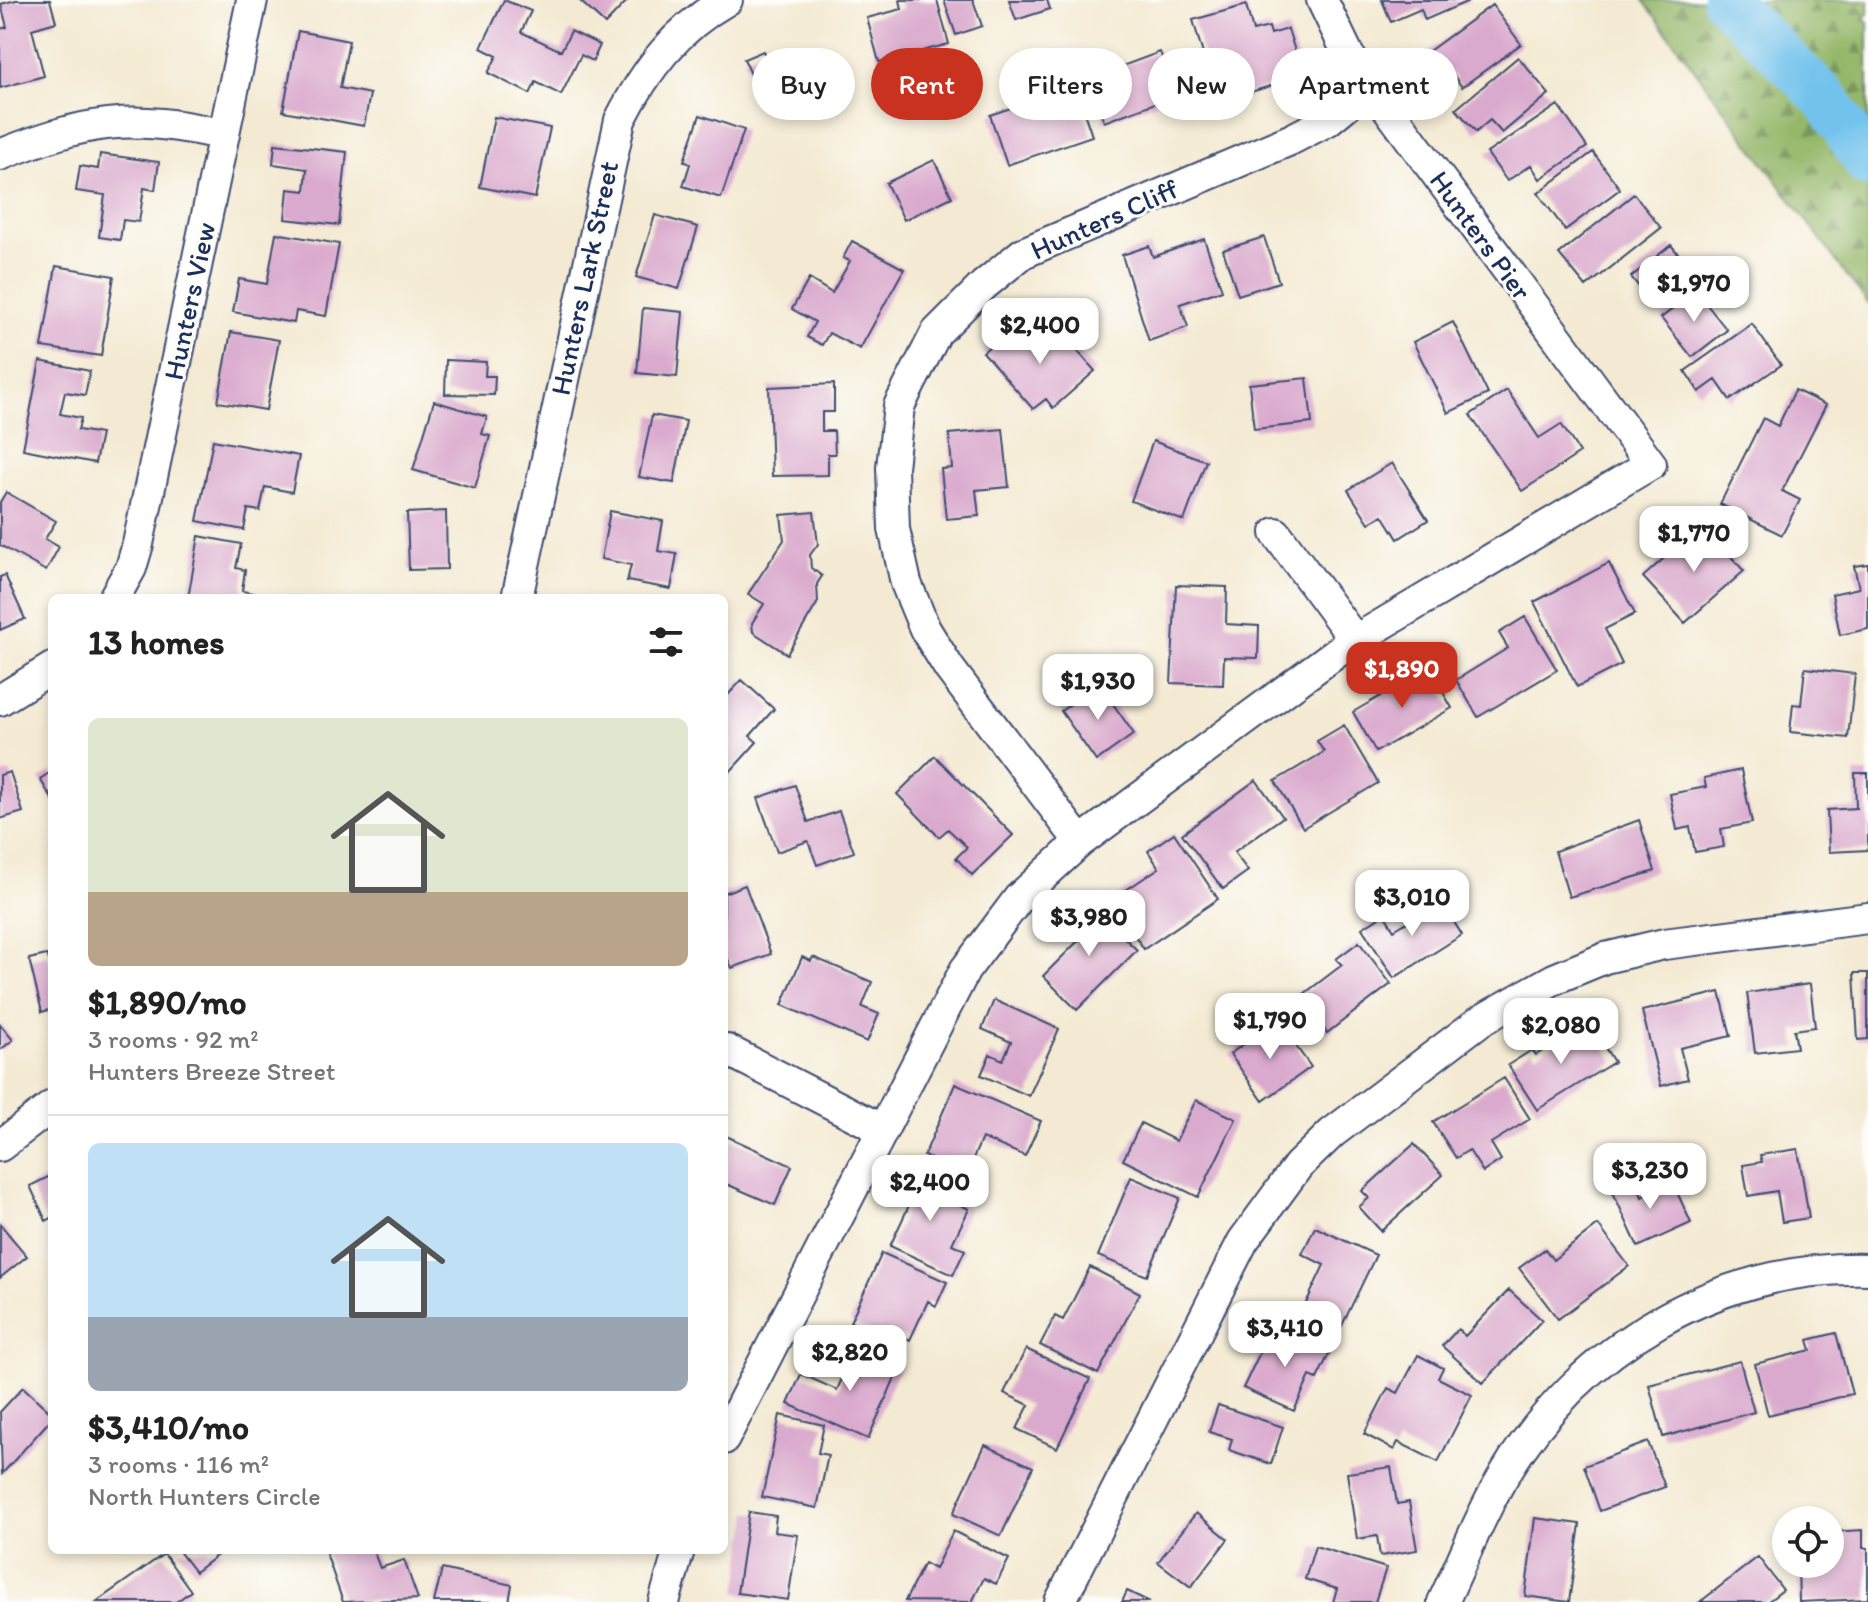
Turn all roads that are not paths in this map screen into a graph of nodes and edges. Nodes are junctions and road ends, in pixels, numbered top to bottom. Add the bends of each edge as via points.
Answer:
1 (252, 0) edge
2 (727, 0) edge
3 (1322, 0) edge
4 (1345, 48) edge
5 (1328, 120) edge
6 (1397, 120) edge
7 (224, 135) junction
8 (0, 155) edge
9 (1276, 533) dead end
10 (116, 594) edge
11 (518, 594) edge
12 (1355, 640) junction
13 (48, 670) edge
14 (0, 700) edge
15 (1080, 842) junction
16 (1868, 918) edge
17 (728, 1051) edge
18 (48, 1109) edge
19 (881, 1129) junction
20 (0, 1146) edge
21 (1868, 1269) edge
22 (728, 1429) edge
23 (678, 1554) edge
24 (664, 1602) edge
25 (1060, 1602) edge
26 (1443, 1602) edge

1 - 7 street, Hunters View
2 - 11 street, Hunters Lark Street via 672,40 642,78 620,120
3 - 4 street, Hunters Pier
5 - 15 street, Hunters Cliff via 1023,253 936,333 899,406 894,529 906,583 925,629
6 - 12 street, Hunters Pier via 1651,464
7 - 8 street via 151,120 127,121 71,130
7 - 10 street, Hunters View via 138,544
9 - 12 street
12 - 15 street
13 - 14 street
15 - 19 street via 1019,898 989,935
16 - 25 street via 1664,944 1605,958 1554,979 1480,1021 1332,1133 1298,1166 1243,1241
17 - 19 street
18 - 20 street
19 - 22 street
21 - 26 street via 1821,1270 1737,1287 1697,1302 1622,1344 1588,1370 1534,1431 1503,1477
23 - 24 street

